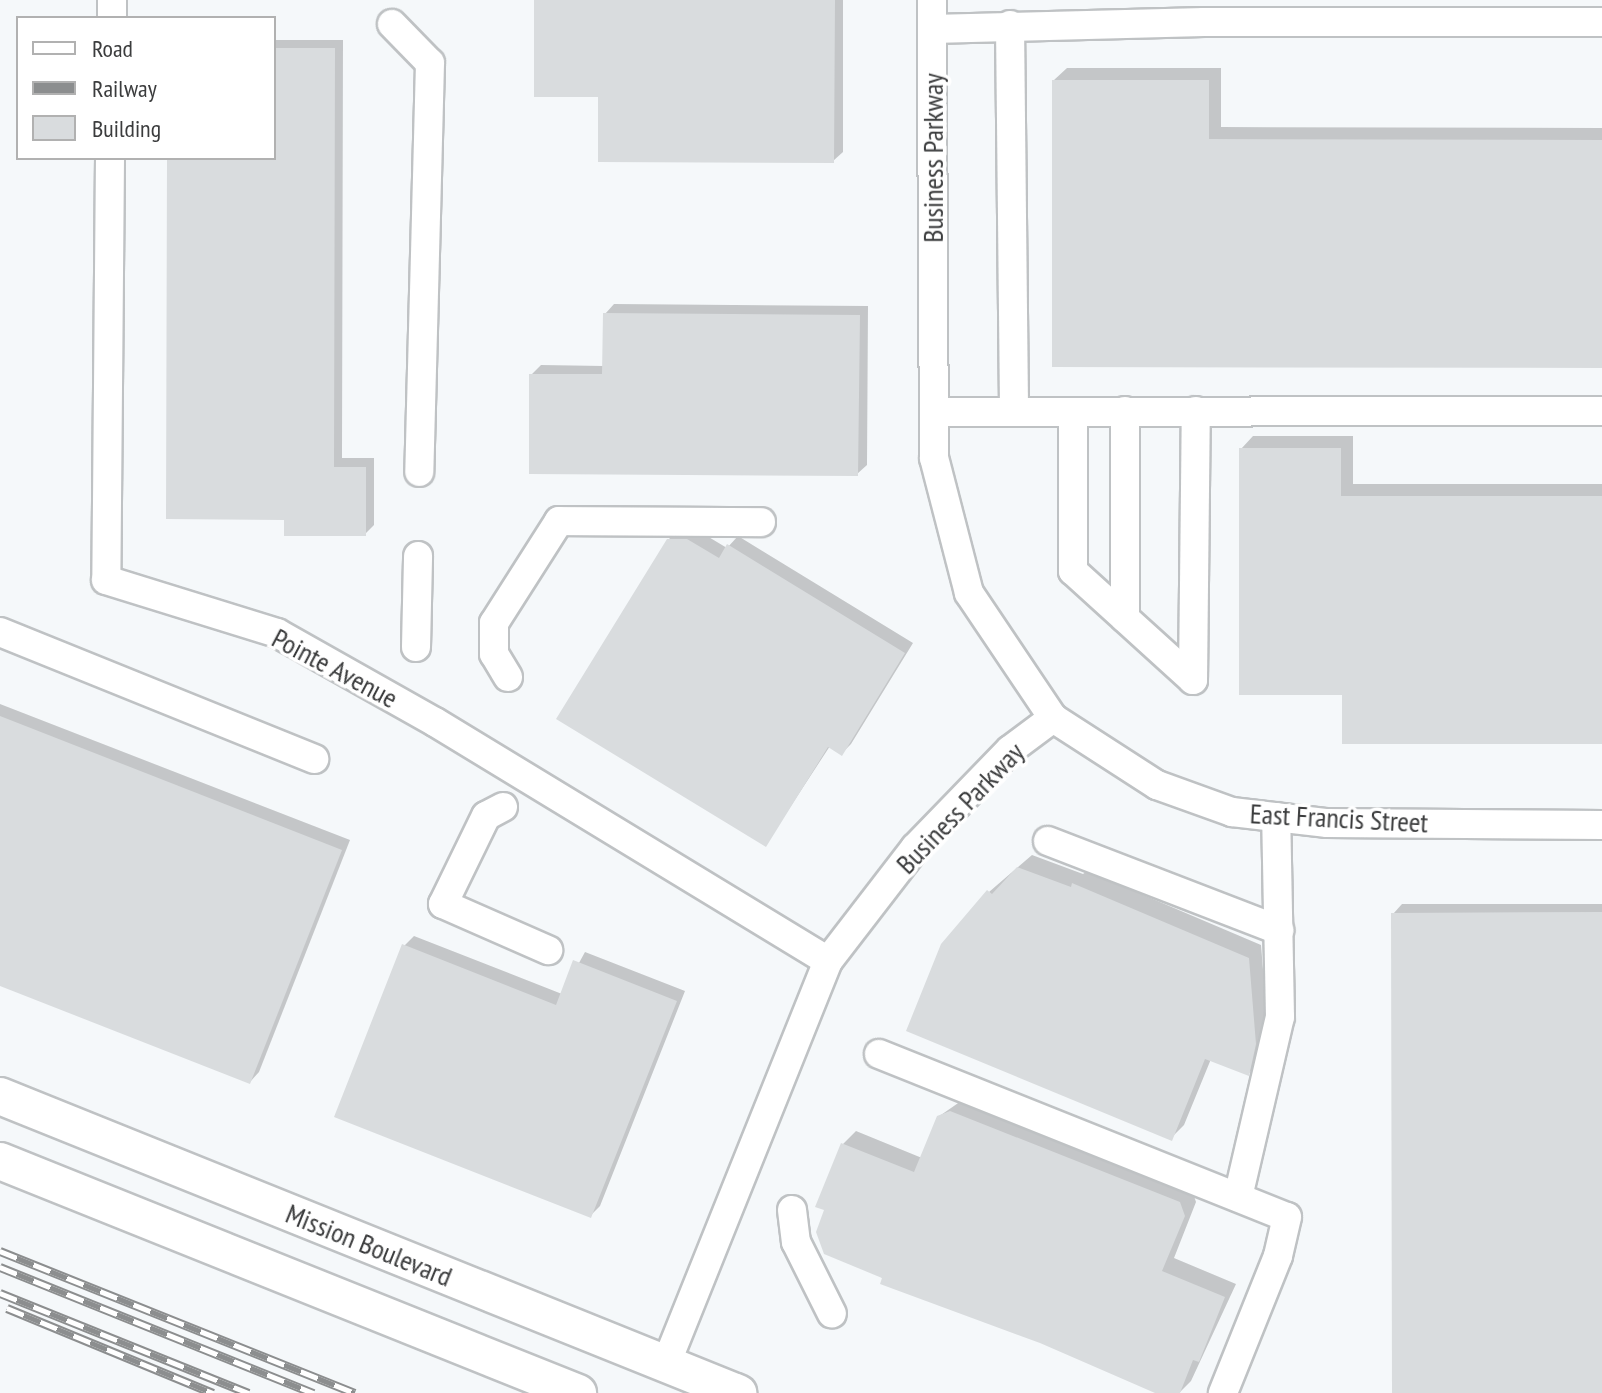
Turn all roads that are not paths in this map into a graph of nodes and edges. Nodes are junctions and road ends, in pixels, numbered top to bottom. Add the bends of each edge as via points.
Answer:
1 (932, 0) edge
2 (1602, 22) edge
3 (392, 24) dead end
4 (1010, 25) junction
5 (932, 29) junction
6 (110, 160) edge
7 (1125, 411) junction
8 (1196, 411) junction
9 (1602, 411) edge
10 (934, 412) junction
11 (1014, 412) junction
12 (1073, 412) junction
13 (419, 472) dead end
14 (761, 522) dead end
15 (418, 556) dead end
16 (1125, 618) junction
17 (0, 632) edge
18 (416, 647) dead end
19 (508, 677) dead end
20 (1053, 718) junction
21 (314, 759) dead end
22 (503, 807) dead end
23 (1276, 817) junction
24 (1602, 825) edge
25 (1048, 841) dead end
26 (1279, 930) junction
27 (548, 950) dead end
28 (828, 961) junction
29 (879, 1054) dead end
30 (0, 1096) edge
31 (0, 1161) edge
32 (1238, 1197) junction
33 (792, 1210) dead end
34 (832, 1314) dead end
35 (666, 1364) junction
36 (578, 1393) edge
37 (738, 1393) edge
38 (1223, 1393) edge

1 - 5 street, Business Parkway
2 - 4 street
3 - 13 street via 430,63
4 - 5 street
4 - 11 street
5 - 10 street, Business Parkway
6 - 28 street, Pointe Avenue via 106,580 277,633 435,722
7 - 8 street
7 - 12 street
7 - 16 street
8 - 9 street
8 - 16 street via 1193,680
10 - 11 street
10 - 20 street, Business Parkway via 934,458 969,593
11 - 12 street
12 - 16 street via 1073,571
14 - 19 street via 559,521 494,623 494,654
15 - 18 street
17 - 21 street
20 - 23 street, East Francis Street via 1157,785 1232,812
20 - 28 street, Business Parkway via 1010,750 915,848
22 - 27 street via 486,816 443,904
23 - 24 street, East Francis Street via 1327,823
23 - 26 street
25 - 26 street
26 - 32 street via 1280,1017
28 - 35 street, Business Parkway
29 - 32 street
30 - 35 main road, Mission Boulevard
31 - 36 main road
32 - 38 street via 1287,1217 1278,1256
33 - 34 street via 796,1242
35 - 37 main road, Mission Boulevard

